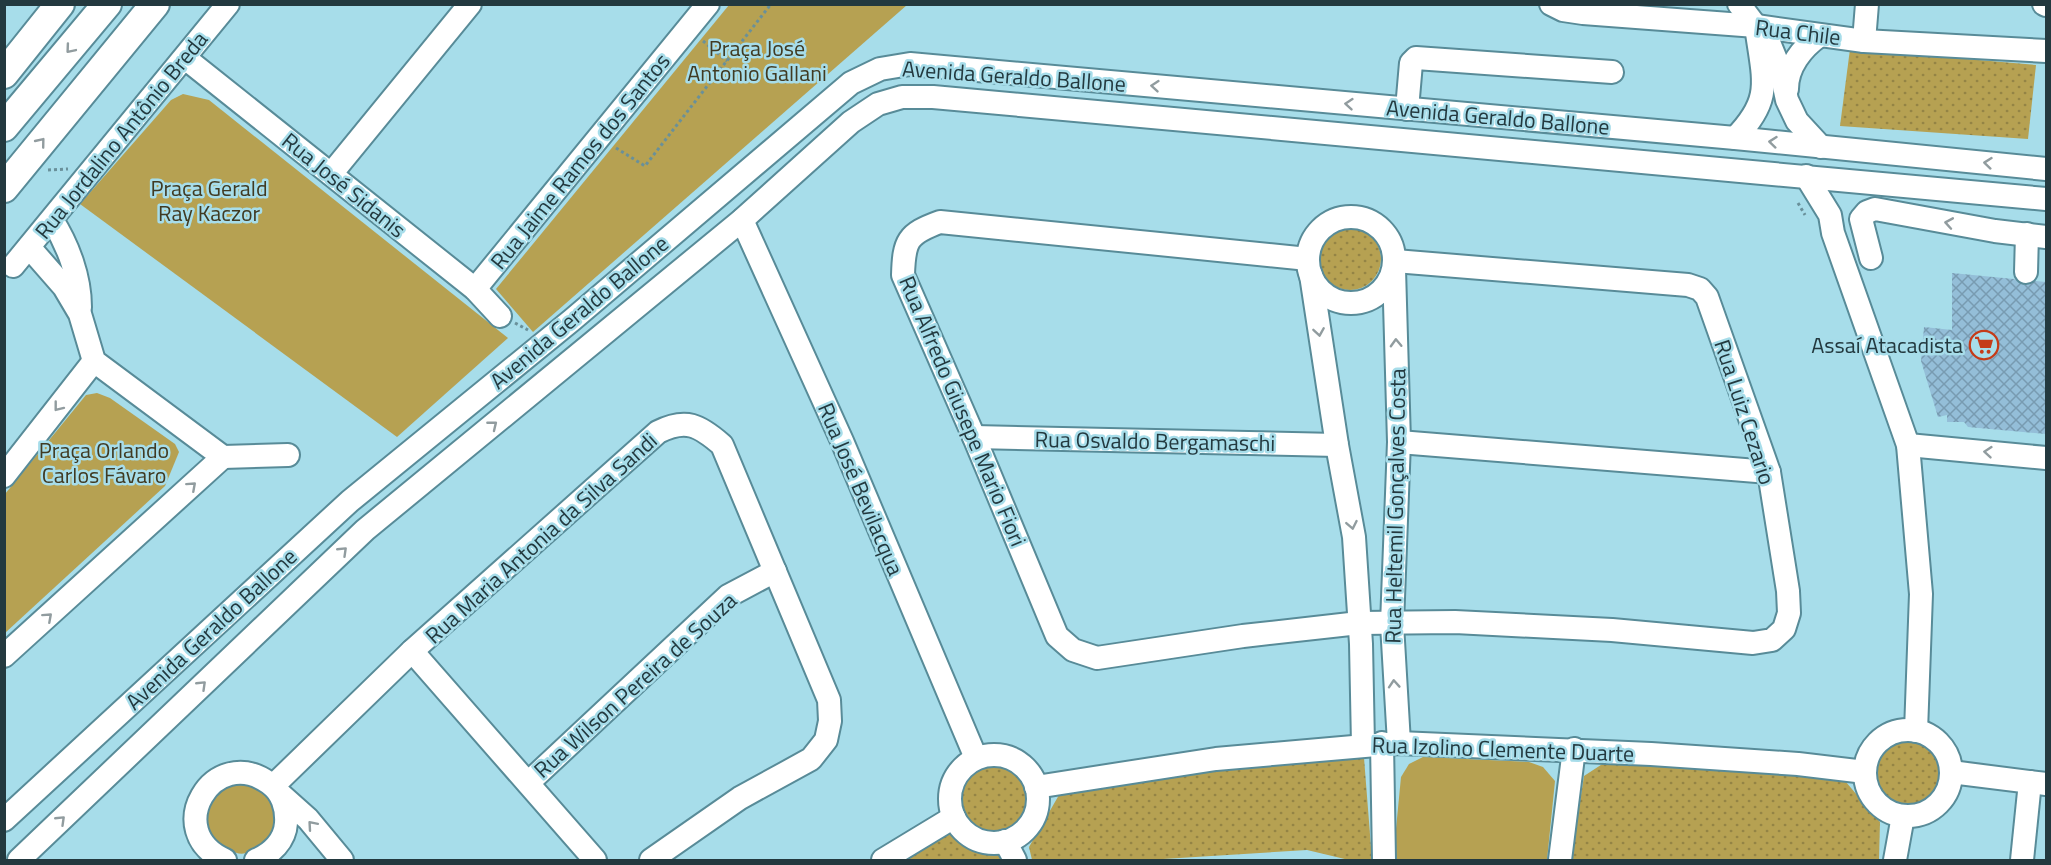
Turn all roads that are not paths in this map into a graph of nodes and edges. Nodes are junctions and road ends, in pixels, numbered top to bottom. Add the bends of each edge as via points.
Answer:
1 (60, 4) edge
2 (107, 4) edge
3 (155, 4) edge
4 (228, 4) edge
5 (470, 4) edge
6 (708, 4) edge
7 (1551, 4) edge
8 (1739, 4) edge
9 (1867, 4) edge
10 (1756, 26) junction
11 (1819, 36) junction
12 (1864, 41) junction
13 (2046, 51) edge
14 (185, 58) junction
15 (1612, 72) dead end
16 (4, 74) edge
17 (1787, 100) junction
18 (1407, 109) junction
19 (4, 127) edge
20 (1735, 138) junction
21 (1821, 147) junction
22 (2046, 169) edge
23 (331, 174) junction
24 (1806, 176) junction
25 (13, 177) edge
26 (1851, 181) junction
27 (2046, 199) edge
28 (1830, 215) junction
29 (52, 220) junction
30 (742, 220) junction
31 (2037, 236) edge
32 (29, 247) junction
33 (1871, 258) dead end
34 (1394, 265) junction
35 (13, 266) dead end
36 (1309, 267) junction
37 (2026, 272) dead end
38 (476, 289) junction
39 (80, 314) junction
40 (500, 316) road end
41 (94, 361) junction
42 (974, 437) junction
43 (1399, 442) junction
44 (1336, 445) junction
45 (1908, 445) junction
46 (288, 454) dead end
47 (223, 457) junction
48 (2046, 458) edge
49 (1769, 472) junction
50 (4, 477) edge
51 (775, 572) junction
52 (1359, 623) junction
53 (1392, 624) junction
54 (412, 651) junction
55 (4, 656) edge
56 (1916, 731) junction
57 (1381, 744) junction
58 (1574, 749) junction
59 (976, 759) junction
60 (1865, 772) junction
61 (1951, 772) junction
62 (528, 783) junction
63 (2038, 783) edge
64 (1036, 787) junction
65 (276, 789) junction
66 (1903, 816) junction
67 (954, 817) junction
68 (4, 820) edge
69 (1010, 851) edge
70 (210, 857) edge
71 (19, 861) edge
72 (256, 861) edge
73 (342, 861) edge
74 (595, 861) edge
75 (651, 861) edge
76 (883, 861) edge
77 (1384, 861) edge
78 (1560, 861) edge
79 (1895, 861) edge
80 (2022, 861) edge

1 - 16 main road
2 -> 19 main road
25 -> 3 main road
4 - 14 street, Rua Jordalino Antônio Breda
5 - 23 street
6 - 38 street, Rua Jaime Ramos dos Santos
7 - 10 street, Rua Chile via 1583,13
8 - 10 street
9 - 12 street
10 - 11 street, Rua Chile
10 - 17 street via 1776,58
10 - 20 street via 1765,86 1760,106
11 - 12 street, Rua Chile
11 - 17 street via 1801,52 1790,70
12 - 13 street, Rua Chile
14 - 23 street, Rua José Sidanis
14 - 29 street, Rua Jordalino Antônio Breda
15 - 18 street via 1416,58 1411,63
17 - 21 street via 1797,121
18 - 20 street, Avenida Geraldo Ballone
18 -> 68 street, Avenida Geraldo Ballone via 910,64 880,69 851,83 350,501
21 -> 20 street, Avenida Geraldo Ballone
22 -> 21 street, Avenida Geraldo Ballone
23 - 38 street, Rua José Sidanis
24 - 26 street, Avenida Geraldo Ballone
24 - 28 street
24 - 30 street, Avenida Geraldo Ballone via 902,97 878,104 851,122
26 - 27 street, Avenida Geraldo Ballone
26 - 28 street via 1841,191
28 - 45 street
29 - 32 street, Rua Jordalino Antônio Breda
29 - 39 street via 80,288
30 - 59 street, Rua José Bevilacqua via 842,441
71 -> 30 street, Avenida Geraldo Ballone via 365,530
31 -> 33 street via 1875,209 1861,219
31 - 37 street
32 - 35 street, Rua Jordalino Antônio Breda
32 - 39 street via 64,287
34 - 36 street via 1389,282 1380,293 1354,303 1328,296 1317,287
34 - 36 street via 1388,240 1373,223 1344,218 1318,232 1311,245
43 -> 34 street, Rua Heltemil Gonçalves Costa
34 - 49 street, Rua Luiz Cezario via 1688,285 1700,289 1707,297
36 - 42 street, Rua Alfredo Giusepe Mario Fiori via 940,222 917,230 903,251 903,275
36 -> 44 street, Rua Heltemil Gonçalves Costa
38 - 40 street, Rua José Sidanis
39 - 41 street
41 - 47 street
41 -> 50 street
42 - 44 street, Rua Osvaldo Bergamaschi
42 - 52 street, Rua Alfredo Giusepe Mario Fiori via 1057,636 1074,650 1097,658
43 - 49 street
43 - 53 street, Rua Heltemil Gonçalves Costa
44 -> 52 street, Rua Heltemil Gonçalves Costa via 1354,537
48 -> 45 street
45 - 56 street via 1921,594
46 - 47 street
55 -> 47 street
49 - 53 street, Rua Luiz Cezario via 1789,613 1785,629 1772,640 1753,643 1612,630 1455,622
51 - 54 street, Rua Maria Antonia da Silva Sandi via 722,444 690,424 673,424 658,432
51 - 62 street, Rua Wilson Pereira de Souza via 728,596
51 - 75 street, Rua Maria Antonia da Silva Sandi via 829,700 826,740 811,759 740,798
52 - 53 street, Rua Luiz Cezario
52 - 57 street, Rua Heltemil Gonçalves Costa
57 -> 53 street, Rua Heltemil Gonçalves Costa
54 - 62 street
54 - 65 street, Rua Maria Antonia da Silva Sandi
56 - 60 street via 1904,730 1881,740 1867,760
56 - 61 street via 1941,746
57 - 58 street, Rua Izolino Clemente Duarte
57 - 64 street, Rua Izolino Clemente Duarte via 1216,759
57 - 77 street
58 - 60 street, Rua Izolino Clemente Duarte
58 - 78 street
59 - 64 street via 1006,757 1030,774
59 - 67 street via 958,773 953,783 950,794
60 - 66 street via 1875,801 1890,813
61 - 63 street
61 - 66 street via 1950,784 1937,805 1915,816
62 - 74 street
63 - 80 street
64 - 69 street via 1035,815
65 - 70 street via 262,778 234,773 209,786 200,797 196,817 200,838
65 - 72 street via 286,809 286,827 279,844
73 -> 65 street via 308,819
66 - 79 street
67 - 69 street via 966,833
67 - 76 street

